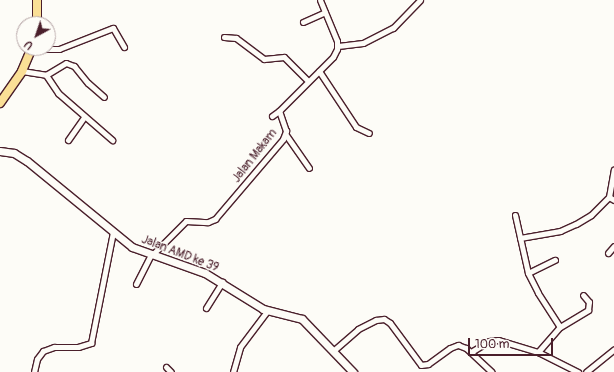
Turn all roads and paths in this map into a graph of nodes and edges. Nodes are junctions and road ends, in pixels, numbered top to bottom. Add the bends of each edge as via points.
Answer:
1 (37, 0) edge
2 (320, 0) edge
3 (420, 0) edge
4 (325, 12) junction
5 (36, 16) edge
6 (302, 22) dead end
7 (224, 37) dead end
8 (338, 46) junction
9 (124, 47) dead end
10 (56, 49) edge
11 (29, 56) edge
12 (22, 71) junction
13 (319, 71) junction
14 (46, 75) junction
15 (308, 81) junction
16 (104, 96) dead end
17 (0, 103) edge
18 (279, 111) junction
19 (272, 116) dead end
20 (84, 117) junction
21 (369, 132) dead end
22 (286, 135) junction
23 (68, 140) dead end
24 (112, 140) dead end
25 (0, 151) edge
26 (310, 168) dead end
27 (614, 169) edge
28 (608, 197) junction
29 (614, 200) edge
30 (515, 215) dead end
31 (113, 232) junction
32 (520, 238) junction
33 (614, 246) edge
34 (608, 253) dead end
35 (152, 255) junction
36 (555, 260) dead end
37 (528, 273) junction
38 (222, 282) junction
39 (136, 284) dead end
40 (583, 295) dead end
41 (206, 308) dead end
42 (268, 310) junction
43 (560, 326) junction
44 (614, 349) edge
45 (333, 351) junction
46 (471, 352) junction
47 (538, 352) junction
48 (166, 367) dead end
49 (34, 372) edge
50 (171, 372) edge
51 (233, 372) edge
52 (353, 372) edge
53 (492, 372) edge
54 (578, 372) edge
55 (586, 372) edge

1 - 5 main road
2 - 4 street
3 - 8 street via 393,28 363,43
4 - 6 street
4 - 8 street
7 - 15 street via 236,38 264,59 284,57
8 - 13 street via 333,56
9 - 10 street via 112,28
11 - 12 main road
12 - 14 street
12 - 17 main road
13 - 15 street
13 - 21 street via 356,127
14 - 16 street via 66,63 74,66 88,83
14 - 20 street via 58,94
15 - 18 street
18 - 19 street
18 - 22 street, Jalan Makam
20 - 23 street
20 - 24 street
22 - 26 street
22 - 35 street, Jalan Makam via 215,220 186,221
25 - 31 street, Jalan AMD ke 39 via 14,153 27,161
27 - 28 street
28 - 29 street
28 - 32 street via 591,214 576,224 560,231
30 - 32 street
31 - 35 street, Jalan AMD ke 39 via 132,248
31 - 49 street via 90,343 78,347 54,347 44,351 37,359
32 - 37 street
33 - 34 street
35 - 38 street, Jalan AMD ke 39 via 197,269
35 - 39 street, Jalan Makam
36 - 37 street
37 - 43 street
38 - 41 street
38 - 42 street, Jalan AMD ke 39
40 - 43 street via 589,302 588,310
42 - 45 street, Jalan AMD ke 39 via 302,319
42 - 51 street via 240,347
43 - 47 street
44 - 55 street
45 - 46 street via 354,332 380,319 390,323 421,365 428,364 454,346 462,346
45 - 52 street, Jalan AMD ke 39
46 - 47 street via 494,339
46 - 53 street
47 - 54 street
48 - 50 street

